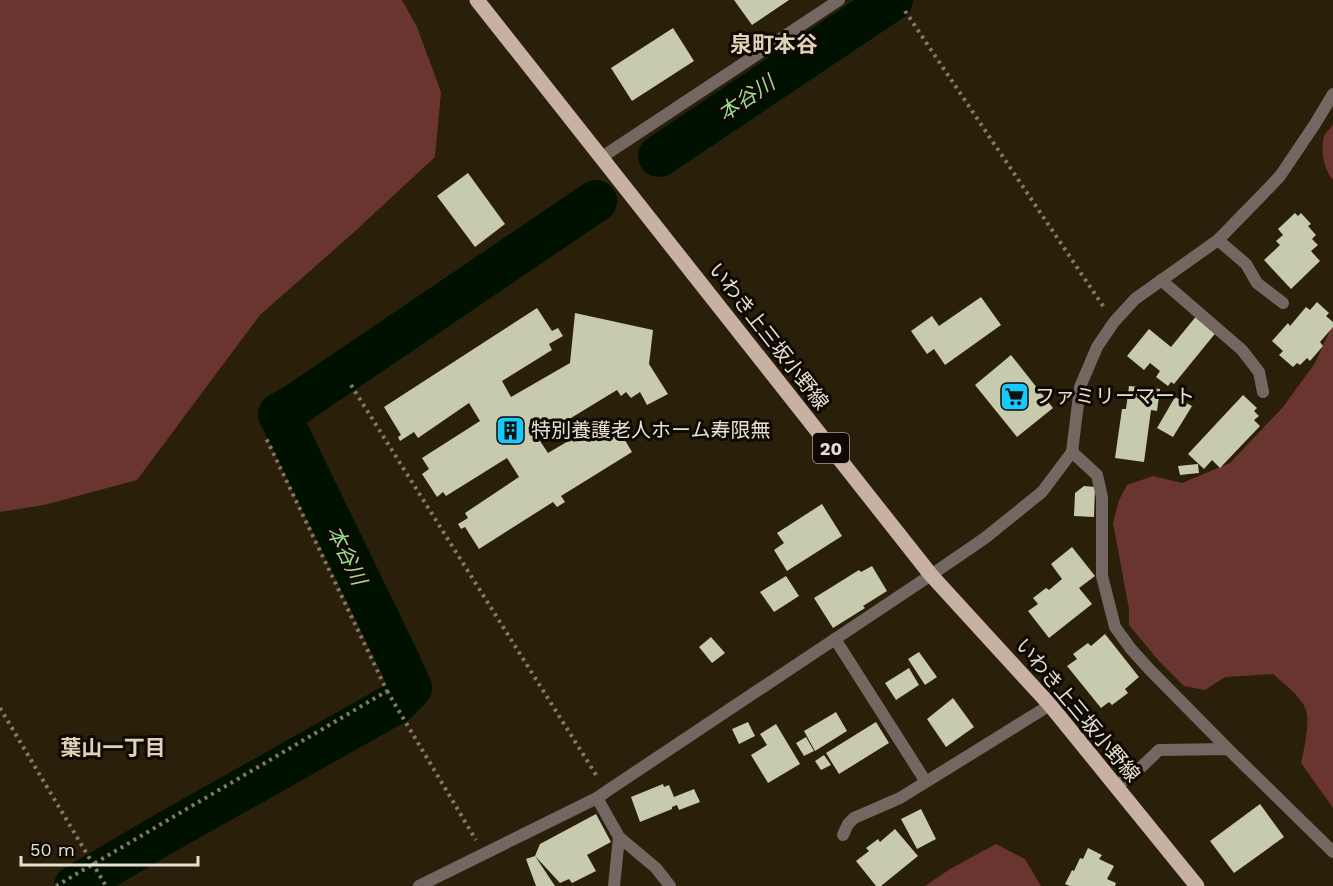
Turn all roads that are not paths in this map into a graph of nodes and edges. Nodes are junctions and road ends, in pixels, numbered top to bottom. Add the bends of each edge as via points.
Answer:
1 (477, 0) edge
2 (838, 0) edge
3 (1333, 94) edge
4 (602, 157) junction
5 (1218, 240) junction
6 (1161, 280) junction
7 (1283, 303) dead end
8 (1263, 392) dead end
9 (1072, 452) junction
10 (931, 575) junction
11 (835, 639) junction
12 (1050, 705) junction
13 (1228, 749) junction
14 (926, 783) junction
15 (1116, 786) junction
16 (602, 794) junction
17 (843, 835) dead end
18 (619, 837) junction
19 (1333, 852) edge
20 (419, 886) edge
21 (614, 886) edge
22 (670, 886) edge
23 (1197, 886) edge

1 - 4 main road, いわき上三坂小野線 / 20
2 - 4 street
3 - 5 street via 1280,176
4 - 10 main road, いわき上三坂小野線 / 20
5 - 6 street
5 - 7 street via 1246,264 1257,283
6 - 8 street via 1242,350 1259,372
6 - 9 street via 1135,299 1097,347 1080,387
9 - 10 street via 1042,492
9 - 13 street via 1098,475 1102,497 1102,576 1115,627 1150,670
10 - 11 street
10 - 12 main road, いわき上三坂小野線 / 20
11 - 14 street
11 - 16 street
12 - 14 street
12 - 15 main road, いわき上三坂小野線 / 20
13 - 15 street via 1159,750
13 - 19 street
14 - 17 street via 854,818
15 - 23 main road, いわき上三坂小野線 / 20
16 - 18 street
16 - 20 street
18 - 21 street
18 - 22 street via 656,868

